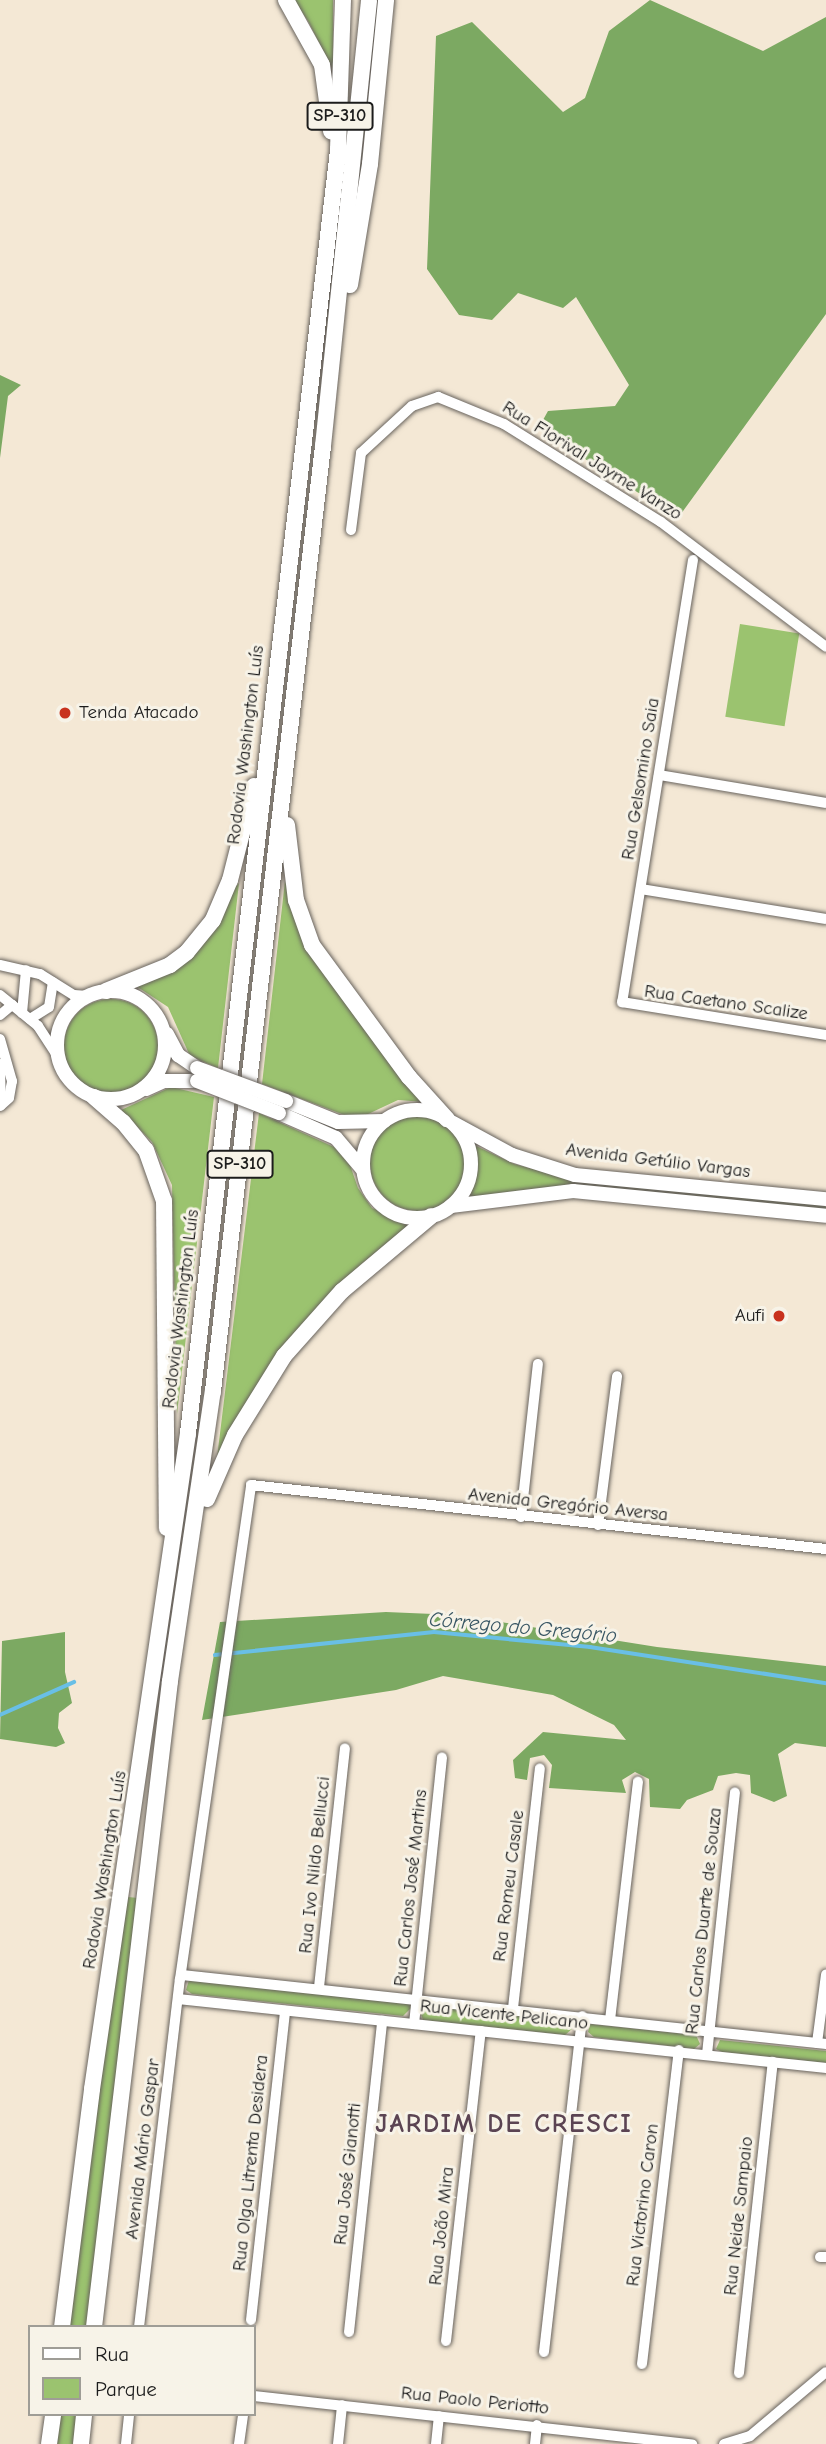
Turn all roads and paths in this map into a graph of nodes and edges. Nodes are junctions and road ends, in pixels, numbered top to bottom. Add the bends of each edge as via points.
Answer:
1 (286, 0) edge
2 (343, 0) edge
3 (369, 0) edge
4 (386, 0) edge
5 (327, 232) junction
6 (323, 446) junction
7 (351, 530) dead end
8 (693, 560) dead end
9 (826, 648) edge
10 (292, 706) junction
11 (271, 715) junction
12 (659, 775) junction
13 (826, 803) edge
14 (642, 889) junction
15 (826, 919) edge
16 (0, 965) edge
17 (26, 970) junction
18 (53, 982) junction
19 (106, 991) junction
20 (0, 995) edge
21 (88, 996) junction
22 (622, 1002) joint
23 (12, 1005) junction
24 (0, 1015) edge
25 (26, 1016) junction
26 (161, 1024) junction
27 (826, 1035) edge
28 (0, 1039) edge
29 (57, 1055) junction
30 (0, 1064) edge
31 (197, 1075) junction
32 (142, 1090) junction
33 (94, 1097) junction
34 (1, 1106) edge
35 (283, 1107) junction
36 (384, 1121) junction
37 (450, 1121) junction
38 (363, 1170) junction
39 (826, 1199) edge
40 (451, 1206) junction
41 (431, 1216) junction
42 (826, 1216) edge
43 (538, 1364) dead end
44 (617, 1376) dead end
45 (521, 1517) junction
46 (598, 1525) junction
47 (826, 1549) edge
48 (187, 1565) junction
49 (162, 1634) junction
50 (345, 1748) dead end
51 (442, 1757) dead end
52 (540, 1769) dead end
53 (638, 1782) dead end
54 (735, 1792) dead end
55 (182, 1975) junction
56 (826, 1975) edge
57 (319, 1987) junction
58 (416, 1997) junction
59 (178, 1999) junction
60 (513, 2008) junction
61 (285, 2011) junction
62 (582, 2017) junction
63 (610, 2020) junction
64 (382, 2021) junction
65 (414, 2024) junction
66 (481, 2031) junction
67 (710, 2031) junction
68 (580, 2040) junction
69 (822, 2043) edge
70 (679, 2050) junction
71 (708, 2054) junction
72 (773, 2062) junction
73 (826, 2068) edge
74 (251, 2320) dead end
75 (62, 2325) edge
76 (94, 2325) edge
77 (139, 2325) edge
78 (349, 2332) dead end
79 (446, 2341) dead end
80 (544, 2352) dead end
81 (642, 2364) dead end
82 (826, 2372) edge
83 (739, 2373) dead end
84 (256, 2396) edge
85 (342, 2405) junction
86 (52, 2416) edge
87 (84, 2416) edge
88 (129, 2416) edge
89 (243, 2416) edge
90 (439, 2416) junction
91 (537, 2425) junction
92 (49, 2444) edge
93 (81, 2444) edge
94 (125, 2444) edge
95 (239, 2444) edge
96 (338, 2444) edge
97 (436, 2444) edge
98 (535, 2444) edge
99 (692, 2444) edge
100 (724, 2444) edge

1 - 5 highway via 315,47 327,84 332,136
2 - 5 highway, Rodovia Washington Luís / SP-310 via 344,70
3 - 6 highway, Rodovia Washington Luís / SP-310
4 - 6 highway via 370,164
5 - 11 highway, Rodovia Washington Luís / SP-310
6 - 10 highway, Rodovia Washington Luís / SP-310
7 - 9 street, Rua Florival Jayme Vanzo via 361,453 418,402 431,397 453,401 504,424 661,522
8 - 12 street, Rua Gelsomino Saia
10 - 37 highway via 287,844 303,923 338,984 409,1077
10 - 48 highway, Rodovia Washington Luís / SP-310 via 212,1404
11 - 19 highway via 230,880 213,920 170,965
11 - 49 highway, Rodovia Washington Luís / SP-310
12 - 13 street
12 - 14 street, Rua Gelsomino Saia
14 - 15 street
14 - 22 street, Rua Gelsomino Saia
16 - 17 street
17 - 18 street
17 - 25 street
18 - 21 street via 74,995
18 - 25 street via 49,1007
19 - 21 main road
19 - 26 main road via 145,1002
20 - 23 street
21 - 29 main road via 62,1020
22 - 27 street, Rua Caetano Scalize
23 - 24 street
23 - 25 street
25 - 29 street
26 - 31 main road via 178,1055
26 - 32 main road via 163,1061
28 - 34 street via 12,1081 9,1098
29 - 33 main road via 69,1081
30 - 34 street
31 - 32 main road
31 - 35 main road, bridge
32 - 33 main road via 127,1098
33 - 49 highway via 146,1150 164,1201 167,1522
35 - 36 main road via 338,1122
35 - 38 main road via 336,1138
36 - 37 main road via 415,1110
36 - 38 main road via 372,1134
37 - 39 main road, Avenida Getúlio Vargas via 512,1155 575,1175
37 - 40 main road via 471,1156 464,1192
38 - 41 main road via 379,1202 412,1217
40 - 41 main road
40 - 42 main road, Avenida Getúlio Vargas via 573,1191
41 - 48 highway via 342,1291 269,1377 214,1478
43 - 45 street
44 - 46 street
45 - 46 street, Avenida Gregório Aversa
45 - 55 street, Avenida Gregório Aversa via 251,1485
46 - 47 street, Avenida Gregório Aversa
48 - 76 highway, Rodovia Washington Luís / SP-310
49 - 75 highway, Rodovia Washington Luís / SP-310 via 92,2089
50 - 57 street, Rua Ivo Nildo Bellucci
51 - 58 street, Rua Carlos José Martins
52 - 60 street, Rua Romeu Casale
53 - 63 street
54 - 67 street, Rua Carlos Duarte de Souza
55 - 57 street, Rua Vicente Pelicano
55 - 59 street, Avenida Mário Gaspar
56 - 69 street
57 - 58 street, Rua Vicente Pelicano
58 - 60 street, Rua Vicente Pelicano
58 - 65 street, Rua Carlos José Martins
59 - 61 street, Rua Vicente Pelicano
59 - 77 street, Avenida Mário Gaspar
60 - 62 street, Rua Vicente Pelicano
61 - 64 street, Rua Vicente Pelicano
61 - 74 street, Rua Olga Litrenta Desidera
62 - 63 street, Rua Vicente Pelicano
62 - 68 street
63 - 67 street, Rua Vicente Pelicano
64 - 65 street, Rua Vicente Pelicano
64 - 78 street, Rua José Gianotti
65 - 66 street, Rua Vicente Pelicano
66 - 68 street, Rua Vicente Pelicano
66 - 79 street, Rua João Mira
67 - 69 street, Rua Vicente Pelicano
67 - 71 street, Rua Carlos Duarte de Souza
68 - 70 street, Rua Vicente Pelicano
68 - 80 street
70 - 71 street, Rua Vicente Pelicano
70 - 81 street, Rua Victorino Caron
71 - 72 street, Rua Vicente Pelicano
72 - 73 street, Rua Vicente Pelicano
72 - 83 street, Rua Neide Sampaio
82 - 100 street via 750,2436
84 - 85 street, Rua Paolo Periotto
85 - 90 street, Rua Paolo Periotto
85 - 96 street
86 - 92 highway
87 - 93 highway
88 - 94 street
89 - 95 street
90 - 91 street, Rua Paolo Periotto
90 - 97 street
91 - 98 street
91 - 99 street, Rua Paolo Periotto

